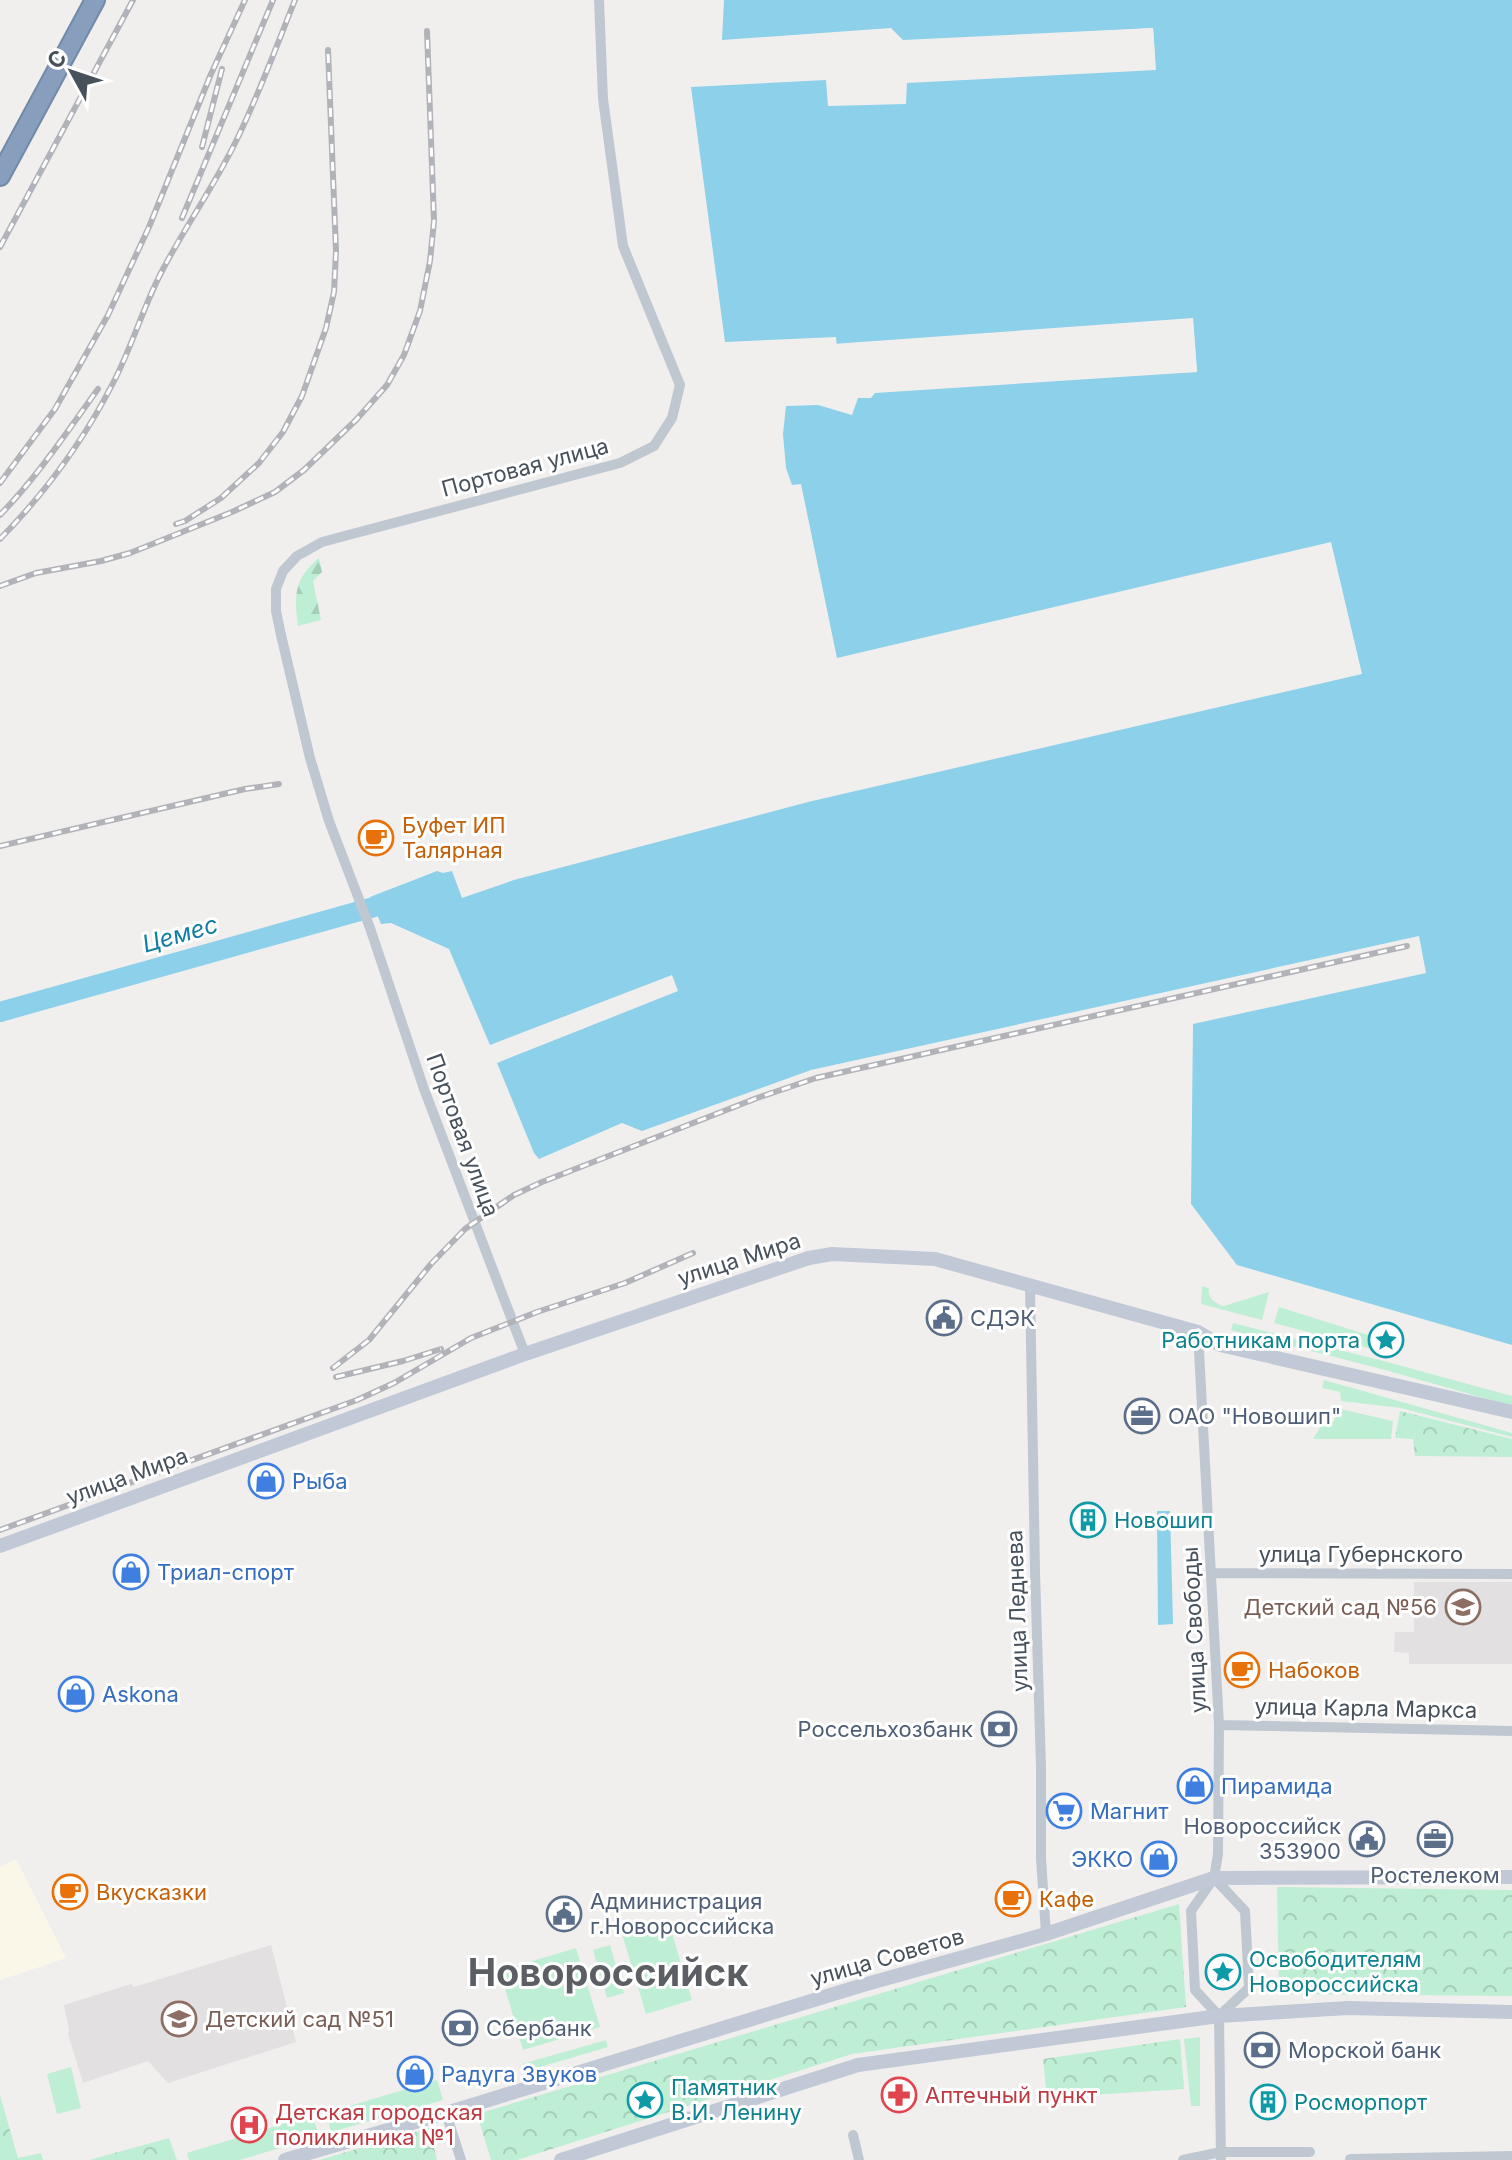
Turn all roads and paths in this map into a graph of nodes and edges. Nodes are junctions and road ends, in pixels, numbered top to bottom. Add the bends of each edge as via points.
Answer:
1 (95, 0) edge
2 (599, 0) edge
3 (0, 176) edge
4 (1030, 1286) junction
5 (1198, 1332) junction
6 (525, 1354) junction
7 (1512, 1412) edge
8 (0, 1546) edge
9 (1211, 1573) junction
10 (1512, 1574) edge
11 (1219, 1725) junction
12 (1512, 1731) edge
13 (1512, 1877) edge
14 (1214, 1878) junction
15 (1046, 1934) junction
16 (1512, 2012) edge
17 (1219, 2016) junction
18 (446, 2113) junction
19 (853, 2135) dead end
20 (1310, 2152) dead end
21 (1221, 2156) edge
22 (1512, 2156) edge
23 (1350, 2159) edge
24 (285, 2160) edge
25 (461, 2160) edge
26 (561, 2160) edge
27 (859, 2160) edge
28 (1183, 2160) edge

1 - 3 highway
2 - 6 street, Портовая улица via 603,99 623,246 680,385 672,418 654,446 620,463 322,542 297,556 276,589 281,635 329,821
4 - 5 street, улица Мира
4 - 6 street, улица Мира via 935,1259 832,1254
4 - 15 street, улица Леднева
5 - 7 street, улица Мира via 1220,1345
5 - 9 street, улица Свободы
6 - 8 street, улица Мира
9 - 10 street, улица Губернского
9 - 11 street, улица Свободы
11 - 12 street, улица Карла Маркса
11 - 14 street, улица Свободы
13 - 14 street, улица Советов
14 - 15 street, улица Советов
14 - 17 street, улица Свободы via 1191,1911 1192,1951 1195,1990
14 - 17 street via 1245,1911 1249,1988
15 - 18 street, улица Советов
16 - 17 street via 1348,2008
17 - 21 street
17 - 26 street via 858,2065
18 - 24 street, улица Советов
18 - 25 street
19 - 27 street
20 - 21 street
21 - 28 street
22 - 23 street

